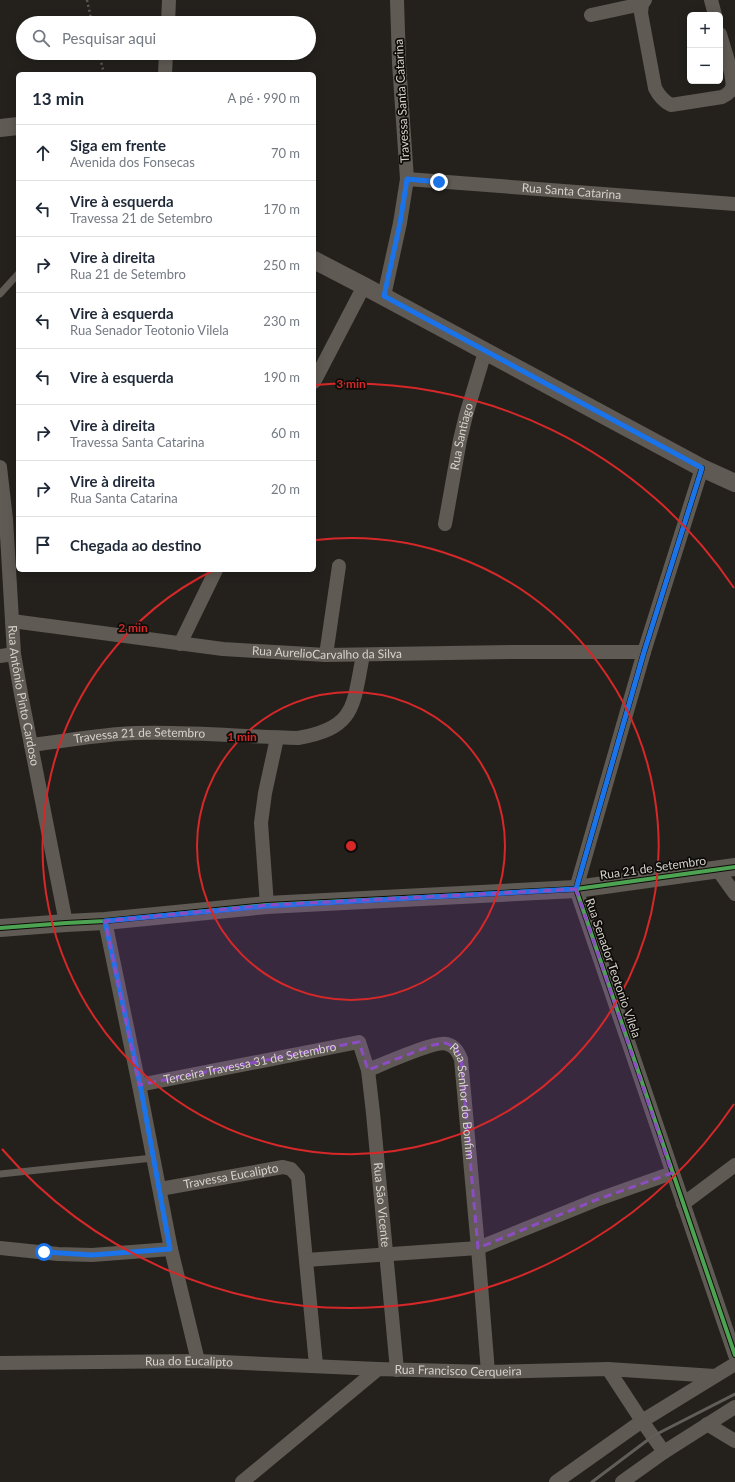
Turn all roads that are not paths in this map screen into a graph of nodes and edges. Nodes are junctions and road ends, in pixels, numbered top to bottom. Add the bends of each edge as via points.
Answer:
1 (168, 0) edge
2 (397, 0) edge
3 (711, 0) edge
4 (644, 2) edge
5 (714, 12) edge
6 (591, 15) dead end
7 (168, 16) edge
8 (723, 45) edge
9 (166, 60) edge
10 (165, 72) edge
11 (16, 126) edge
12 (0, 128) edge
13 (407, 179) junction
14 (735, 204) edge
15 (316, 261) edge
16 (16, 276) edge
17 (364, 286) junction
18 (0, 294) edge
19 (384, 296) junction
20 (486, 352) junction
21 (316, 378) edge
22 (0, 467) edge
23 (702, 468) junction
24 (735, 483) edge
25 (445, 524) dead end
26 (339, 566) dead end
27 (215, 572) edge
28 (12, 621) junction
29 (180, 644) junction
30 (644, 652) junction
31 (14, 654) junction
32 (326, 655) junction
33 (363, 655) junction
34 (0, 656) edge
35 (277, 738) junction
36 (31, 745) junction
37 (726, 868) edge
38 (576, 889) junction
39 (735, 894) edge
40 (267, 906) junction
41 (105, 921) junction
42 (66, 923) junction
43 (0, 928) edge
44 (359, 1042) joint
45 (368, 1070) junction
46 (140, 1084) junction
47 (153, 1158) junction
48 (735, 1165) edge
49 (672, 1173) junction
50 (0, 1174) edge
51 (160, 1189) junction
52 (683, 1204) junction
53 (0, 1248) edge
54 (478, 1248) junction
55 (170, 1249) junction
56 (386, 1254) junction
57 (306, 1260) junction
58 (735, 1355) edge
59 (198, 1361) junction
60 (0, 1363) edge
61 (18, 1364) junction
62 (735, 1364) edge
63 (316, 1365) junction
64 (378, 1369) junction
65 (608, 1369) junction
66 (397, 1370) junction
67 (0, 1371) edge
68 (488, 1372) junction
69 (715, 1376) junction
70 (735, 1407) edge
71 (642, 1421) junction
72 (707, 1424) junction
73 (735, 1441) edge
74 (664, 1452) junction
75 (242, 1482) edge
76 (556, 1482) edge
77 (622, 1482) edge

1 - 7 street
2 - 13 street, Travessa Santa Catarina
3 - 5 street
4 - 6 street
4 - 8 street via 641,13 655,88 665,102 671,105 722,97 728,93 732,88 732,78
9 - 10 street
11 - 12 street
13 - 14 street, Rua Santa Catarina
13 - 19 street, Travessa Santa Catarina
15 - 17 street
16 - 18 lane
17 - 19 street
17 - 21 street
19 - 20 street
20 - 23 street
20 - 25 street, Rua Santiago via 460,440
22 - 28 street, Rua Antônio Pinto Cardoso via 6,518
23 - 24 street
23 - 30 street, Rua Senador Teotonio Vilela
26 - 32 street
27 - 29 street
28 - 29 street, Rua AurelioCarvalho da Silva
28 - 31 street, Rua Antônio Pinto Cardoso
29 - 32 street, Rua AurelioCarvalho da Silva
30 - 33 street, Rua AurelioCarvalho da Silva
30 - 38 street, Rua Senador Teotonio Vilela
31 - 34 street
31 - 36 street, Rua Antônio Pinto Cardoso
32 - 33 street, Rua AurelioCarvalho da Silva
33 - 35 street, Travessa 21 de Setembro via 352,707 340,723 315,735
35 - 36 street, Travessa 21 de Setembro via 136,733 109,734
35 - 40 street via 261,823
36 - 42 street, Rua Antônio Pinto Cardoso
37 - 38 street, Rua 21 de Setembro
37 - 39 street
38 - 40 street, Rua 21 de Setembro
38 - 49 street, Rua Senador Teotonio Vilela
40 - 41 street, Rua 21 de Setembro
41 - 42 street, Rua 21 de Setembro
41 - 46 street
42 - 43 street, Rua 21 de Setembro
44 - 45 street, Rua São Vicente
44 - 46 street, Terceira Travessa 31 de Setembro
45 - 54 street, Rua Senhor do Bonfim via 433,1045 446,1043 456,1048 461,1059
45 - 56 street, Rua São Vicente
46 - 47 street
47 - 50 lane
47 - 51 street
48 - 52 street
49 - 52 street, Rua Senador Teotonio Vilela
49 - 54 street via 596,1200
51 - 55 street
51 - 57 street, Travessa Eucalipto via 283,1167 291,1169 298,1176
52 - 58 street, Rua Senador Teotonio Vilela
53 - 55 street via 92,1255
54 - 56 street
54 - 68 street, Rua Senhor do Bonfim
55 - 59 street
56 - 57 street
56 - 66 street, Rua São Vicente
57 - 63 street
59 - 61 street, Rua do Eucalipto
59 - 63 street, Rua do Eucalipto
60 - 61 street, Rua do Eucalipto
61 - 67 street
62 - 69 street
63 - 64 street, Rua do Eucalipto
64 - 66 street, Rua Francisco Cerqueira
64 - 75 street, Rua Francisco Cerqueira
65 - 68 street, Rua Francisco Cerqueira
65 - 69 street, Rua Francisco Cerqueira
65 - 71 street
66 - 68 street, Rua Francisco Cerqueira
69 - 71 street
70 - 72 street
71 - 74 street
71 - 76 street
72 - 73 street
72 - 74 street
74 - 77 street

